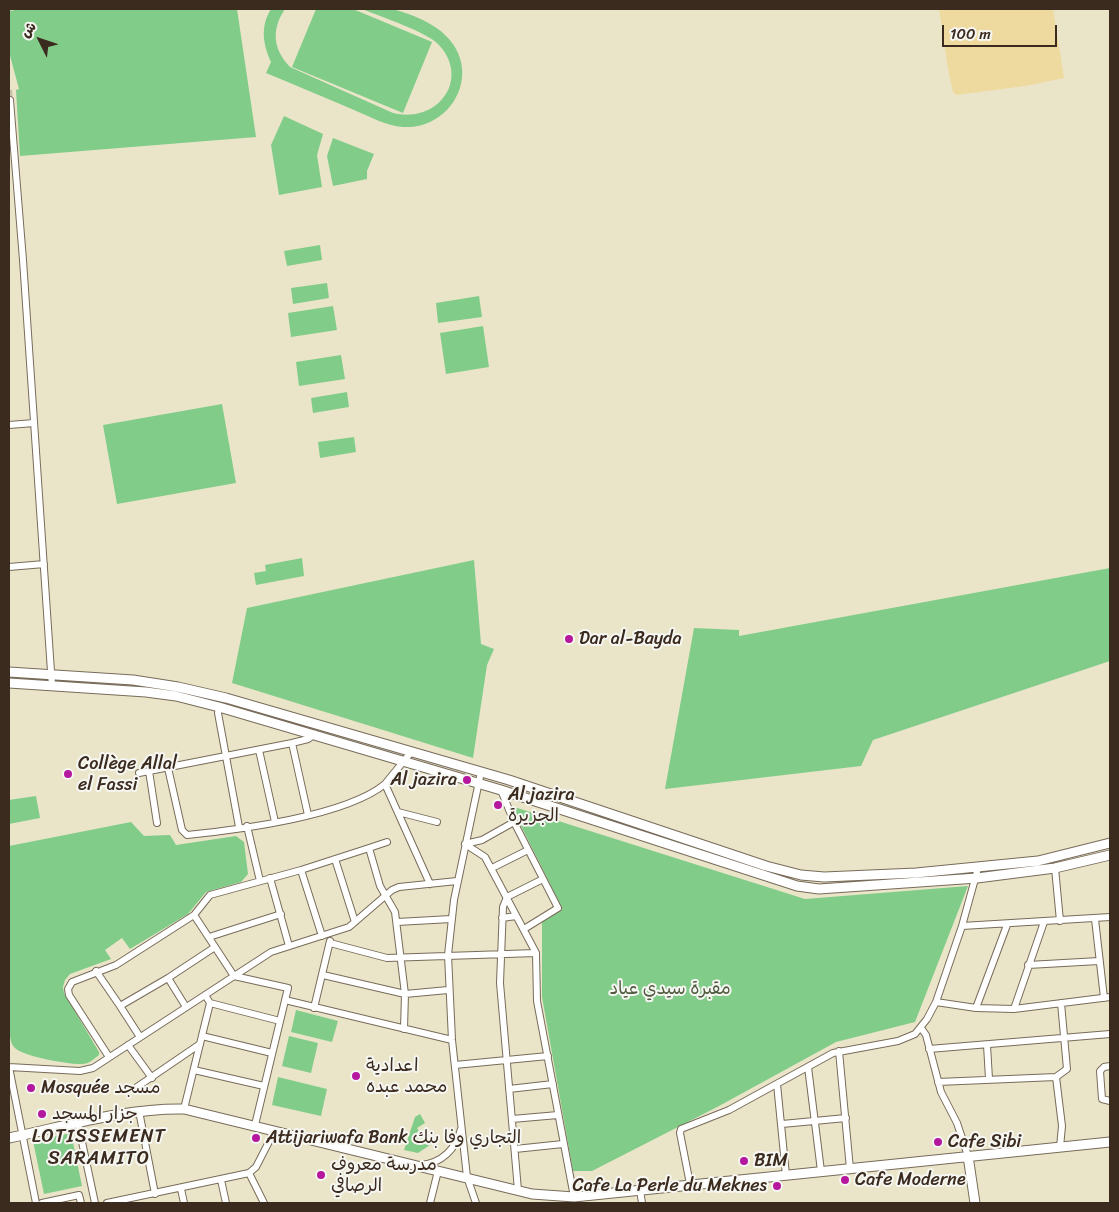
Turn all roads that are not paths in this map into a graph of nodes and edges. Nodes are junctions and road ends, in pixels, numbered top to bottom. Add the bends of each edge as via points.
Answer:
1 (10, 100) edge
2 (10, 112) edge
3 (34, 423) junction
4 (9, 425) edge
5 (44, 564) junction
6 (9, 567) edge
7 (9, 672) edge
8 (52, 675) junction
9 (9, 683) edge
10 (52, 686) junction
11 (219, 707) junction
12 (315, 734) junction
13 (292, 743) junction
14 (259, 750) junction
15 (412, 752) junction
16 (226, 756) junction
17 (406, 761) junction
18 (168, 768) junction
19 (149, 771) junction
20 (481, 772) junction
21 (140, 773) dead end
22 (478, 783) junction
23 (384, 784) junction
24 (501, 790) junction
25 (398, 812) junction
26 (308, 815) junction
27 (275, 822) junction
28 (438, 822) dead end
29 (514, 822) junction
30 (158, 823) dead end
31 (243, 826) junction
32 (387, 842) dead end
33 (1110, 843) edge
34 (466, 844) junction
35 (369, 848) junction
36 (528, 850) junction
37 (1110, 855) edge
38 (741, 858) junction
39 (336, 859) junction
40 (492, 868) junction
41 (738, 868) junction
42 (978, 868) junction
43 (1055, 868) junction
44 (301, 870) junction
45 (884, 874) junction
46 (270, 878) junction
47 (977, 878) junction
48 (543, 879) junction
49 (260, 881) junction
50 (457, 881) junction
51 (430, 884) junction
52 (884, 885) junction
53 (385, 895) junction
54 (507, 898) junction
55 (281, 914) junction
56 (194, 915) junction
57 (516, 916) junction
58 (1110, 917) edge
59 (451, 918) junction
60 (502, 918) junction
61 (1095, 919) junction
62 (1060, 921) junction
63 (356, 922) junction
64 (397, 922) junction
65 (1044, 922) junction
66 (1007, 924) junction
67 (962, 926) junction
68 (524, 929) junction
69 (325, 935) junction
70 (209, 937) junction
71 (330, 943) junction
72 (289, 946) junction
73 (215, 947) junction
74 (536, 953) junction
75 (500, 954) junction
76 (448, 955) junction
77 (399, 957) junction
78 (1099, 961) junction
79 (1028, 965) junction
80 (96, 971) junction
81 (323, 975) junction
82 (234, 976) junction
83 (168, 978) junction
84 (448, 990) junction
85 (205, 994) junction
86 (404, 994) junction
87 (1107, 998) edge
88 (285, 1000) junction
89 (936, 1002) junction
90 (210, 1003) junction
91 (1061, 1003) junction
92 (120, 1006) junction
93 (186, 1007) junction
94 (314, 1008) junction
95 (976, 1008) junction
96 (1014, 1009) junction
97 (280, 1021) junction
98 (921, 1028) junction
99 (404, 1029) junction
100 (1110, 1034) edge
101 (202, 1036) junction
102 (140, 1037) junction
103 (1064, 1038) junction
104 (452, 1040) junction
105 (200, 1044) junction
106 (128, 1045) junction
107 (987, 1045) junction
108 (929, 1049) junction
109 (839, 1051) junction
110 (272, 1053) junction
111 (548, 1056) junction
112 (109, 1057) junction
113 (506, 1060) junction
114 (454, 1065) junction
115 (1110, 1066) edge
116 (9, 1067) edge
117 (808, 1067) junction
118 (194, 1070) junction
119 (1056, 1077) junction
120 (152, 1078) junction
121 (989, 1079) junction
122 (938, 1082) junction
123 (553, 1084) junction
124 (778, 1084) junction
125 (264, 1086) junction
126 (137, 1087) dead end
127 (509, 1089) junction
128 (1110, 1101) edge
129 (184, 1108) junction
130 (139, 1111) junction
131 (558, 1115) junction
132 (846, 1118) junction
133 (512, 1119) junction
134 (462, 1122) junction
135 (816, 1122) junction
136 (78, 1123) junction
137 (782, 1124) junction
138 (255, 1125) junction
139 (274, 1130) junction
140 (22, 1135) junction
141 (9, 1138) edge
142 (1110, 1142) edge
143 (563, 1144) junction
144 (1060, 1147) junction
145 (515, 1149) junction
146 (968, 1156) junction
147 (405, 1164) junction
148 (850, 1169) junction
149 (438, 1171) junction
150 (821, 1172) junction
151 (249, 1173) junction
152 (786, 1175) junction
153 (467, 1177) junction
154 (221, 1180) junction
155 (690, 1184) junction
156 (181, 1189) junction
157 (518, 1190) junction
158 (640, 1190) junction
159 (155, 1194) junction
160 (574, 1197) junction
161 (36, 1203) edge
162 (42, 1203) edge
163 (80, 1203) edge
164 (95, 1203) edge
165 (106, 1203) edge
166 (184, 1203) edge
167 (226, 1203) edge
168 (264, 1203) edge
169 (430, 1203) edge
170 (476, 1203) edge
171 (642, 1203) edge
172 (975, 1203) edge

1 - 2 street
2 - 3 street
3 - 4 street
3 - 5 street
5 - 6 street
5 - 8 street
7 - 8 main road
8 - 10 street
8 - 15 main road via 134,680 178,687 235,700
9 - 10 main road
10 - 11 main road via 158,694
11 - 12 main road
11 - 16 street
12 - 13 street
12 - 17 main road
13 - 14 street
13 - 26 street
14 - 16 street
14 - 27 street
15 - 17 street
15 - 20 main road
16 - 18 street
16 - 31 street
17 - 22 main road
17 - 23 street
18 - 19 street
18 - 31 street via 183,833 189,835
19 - 21 street
19 - 30 street
20 - 22 street
20 - 38 main road
22 - 24 main road
22 - 34 street
23 - 25 street
23 - 26 street via 348,805
24 - 29 street
24 - 41 main road
25 - 28 street
25 - 51 street
26 - 27 street
27 - 31 street
29 - 34 street via 482,840
29 - 36 street
31 - 49 street
32 - 35 street
33 - 42 main road via 1057,858
34 - 40 street via 480,853
34 - 50 street
35 - 39 street
35 - 53 street
36 - 40 street
36 - 48 street
37 - 43 main road
38 - 41 main road
38 - 45 main road via 802,875
39 - 44 street
39 - 63 street
40 - 54 street
41 - 52 main road via 808,888
42 - 45 main road
42 - 47 street
43 - 47 main road
43 - 62 street
44 - 46 street
44 - 69 street
45 - 52 main road
46 - 49 street
46 - 55 street
47 - 52 main road
47 - 67 street
48 - 54 street
48 - 68 street via 558,908
49 - 56 street via 210,895
50 - 51 street
50 - 59 street
51 - 53 street via 399,887
53 - 63 street
53 - 64 street
54 - 57 street
54 - 60 street
55 - 70 street
55 - 72 street
56 - 70 street
56 - 80 street via 116,965
57 - 60 street
57 - 68 street
58 - 61 street
59 - 64 street
59 - 76 street
60 - 75 street
61 - 62 street
61 - 78 street
62 - 65 street
63 - 69 street
64 - 77 street
65 - 66 street
65 - 79 street
66 - 67 street
66 - 95 street
67 - 89 street
68 - 74 street
69 - 71 street
69 - 72 street
70 - 73 street
71 - 77 street via 387,958
71 - 81 street
72 - 82 street via 271,952
73 - 82 street
73 - 83 street
74 - 75 street
74 - 111 street via 537,1001
75 - 76 street
75 - 113 street
76 - 77 street
76 - 84 street
77 - 86 street
78 - 79 street
78 - 87 street
79 - 96 street
80 - 92 street
80 - 112 street via 72,982 68,992
81 - 86 street
81 - 94 street
82 - 85 street
82 - 88 street via 288,988
83 - 92 street
83 - 93 street
84 - 86 street
84 - 104 street
85 - 90 street
85 - 93 street
86 - 99 street
87 - 91 street
88 - 94 street
88 - 97 street
89 - 95 street
89 - 98 street
90 - 97 street
90 - 101 street
91 - 96 street
91 - 103 street
92 - 102 street
93 - 102 street
94 - 99 street
95 - 96 street
97 - 110 street
98 - 108 street
98 - 109 street via 909,1038
99 - 104 street
100 - 103 street
101 - 105 street
101 - 110 street
102 - 106 street
103 - 107 street
103 - 119 street via 1067,1069
104 - 114 street
105 - 118 street
105 - 120 street
106 - 112 street
106 - 120 street
107 - 108 street
107 - 121 street
108 - 122 street
109 - 117 street
109 - 132 street
110 - 125 street
111 - 113 street
111 - 123 street
112 - 116 street via 87,1070
113 - 114 street
113 - 127 street
114 - 134 street
115 - 128 street via 1100,1071 1102,1099
116 - 140 street
117 - 124 street
117 - 135 street
118 - 125 street
118 - 129 street
119 - 121 street
119 - 144 street via 1062,1126
120 - 126 street
121 - 122 street
122 - 146 street
123 - 127 street
123 - 131 street
124 - 137 street
124 - 155 street via 730,1110 681,1128
125 - 138 street
127 - 133 street
129 - 130 main road
129 - 138 main road
130 - 136 main road
130 - 159 street
131 - 133 street
131 - 143 street
132 - 135 street
132 - 148 street
133 - 145 street
134 - 147 street via 459,1138 446,1155 427,1165
134 - 153 street
135 - 137 street
135 - 150 street
136 - 140 main road
136 - 164 street
137 - 152 street
138 - 139 main road
139 - 147 main road
139 - 151 street via 256,1166
140 - 141 main road
140 - 161 street
142 - 144 main road
143 - 145 street
143 - 160 street
144 - 146 main road
145 - 157 street
146 - 148 main road
146 - 172 main road
147 - 149 main road
148 - 150 main road
149 - 153 main road
149 - 169 street
150 - 152 main road
151 - 154 street
151 - 168 street
152 - 155 main road
153 - 157 main road
153 - 170 street
154 - 156 street
154 - 167 street
155 - 158 main road
156 - 159 street
156 - 166 street
157 - 160 main road
158 - 160 main road
158 - 171 street
159 - 165 street
162 - 163 street via 79,1194

